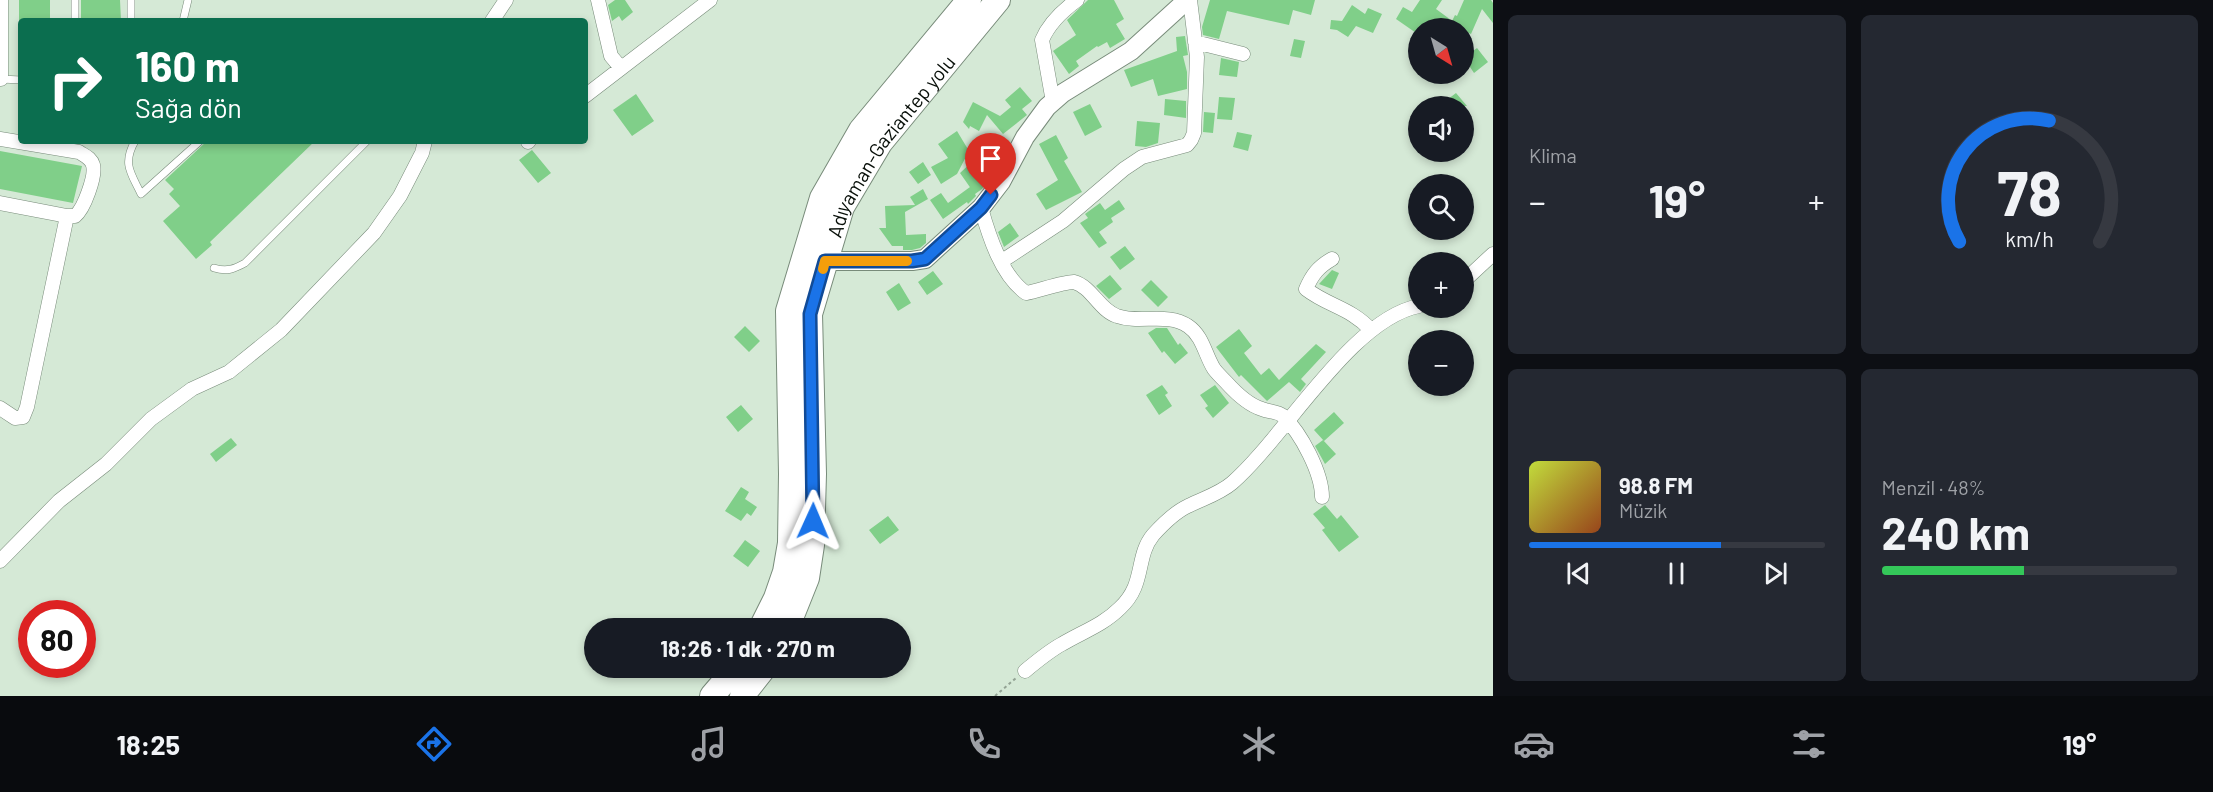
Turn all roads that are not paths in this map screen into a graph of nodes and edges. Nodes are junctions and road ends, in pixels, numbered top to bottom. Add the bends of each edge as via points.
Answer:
1 (1, 0) edge
2 (75, 0) edge
3 (131, 0) edge
4 (188, 0) edge
5 (506, 0) edge
6 (598, 0) edge
7 (710, 0) edge
8 (969, 0) edge
9 (998, 0) edge
10 (1077, 0) edge
11 (1188, 0) edge
12 (75, 18) edge
13 (131, 18) edge
14 (184, 18) edge
15 (494, 18) edge
16 (1195, 42) junction
17 (1243, 54) dead end
18 (621, 68) junction
19 (1, 79) edge
20 (18, 80) edge
21 (588, 94) edge
22 (1053, 102) junction
23 (0, 138) edge
24 (18, 141) edge
25 (34, 144) edge
26 (133, 144) edge
27 (197, 144) edge
28 (364, 144) edge
29 (425, 144) edge
30 (0, 203) edge
31 (981, 208) junction
32 (67, 216) junction
33 (1493, 254) edge
34 (1332, 259) dead end
35 (825, 261) junction
36 (1002, 261) junction
37 (214, 268) dead end
38 (1474, 271) edge
39 (1408, 308) edge
40 (1371, 330) junction
41 (0, 408) edge
42 (1288, 423) junction
43 (1322, 497) dead end
44 (0, 561) edge
45 (766, 618) edge
46 (791, 618) edge
47 (1025, 671) road end
48 (727, 678) edge
49 (756, 678) edge
50 (712, 696) edge
51 (742, 696) edge

1 - 19 street
2 - 12 lane
3 - 13 lane
4 - 14 lane
5 - 15 street
6 - 18 street via 611,56
7 - 18 street
8 - 45 highway, Adıyaman-Gaziantep yolu via 861,130 822,198 788,312 789,543 785,572
9 - 35 highway, Adıyaman-Gaziantep yolu via 880,143 842,207
10 - 22 street via 1060,13 1042,40
11 - 16 street
11 - 22 street via 1131,51
16 - 17 street
16 - 36 street via 1197,81 1191,140 1186,145 1142,157 1063,221
18 - 21 street
19 - 20 lane
22 - 31 street via 1025,137 1001,182
23 - 24 street
25 - 32 street via 79,152 88,157 94,170 85,205 75,216
26 - 27 lane via 127,167 141,194
28 - 37 lane via 245,263 223,271
29 - 44 street via 400,196 374,233 281,330 229,372 192,389 152,419 106,464 59,501
30 - 32 street
31 - 35 street via 925,259
31 - 36 street
32 - 41 street via 27,407 23,417 15,418
33 - 38 street
34 - 40 street via 1312,274 1306,289 1321,307 1360,317
35 - 46 highway, Adıyaman-Gaziantep yolu via 810,314 812,545 807,578
36 - 42 street via 1013,281 1026,293 1074,282 1114,315 1174,320 1188,326 1227,384 1253,405 1283,416
39 - 40 street
40 - 42 street
42 - 43 street via 1302,439 1322,487
42 - 47 street via 1233,482 1176,513 1153,536 1145,548 1139,581 1121,608
48 - 50 highway
49 - 51 highway

